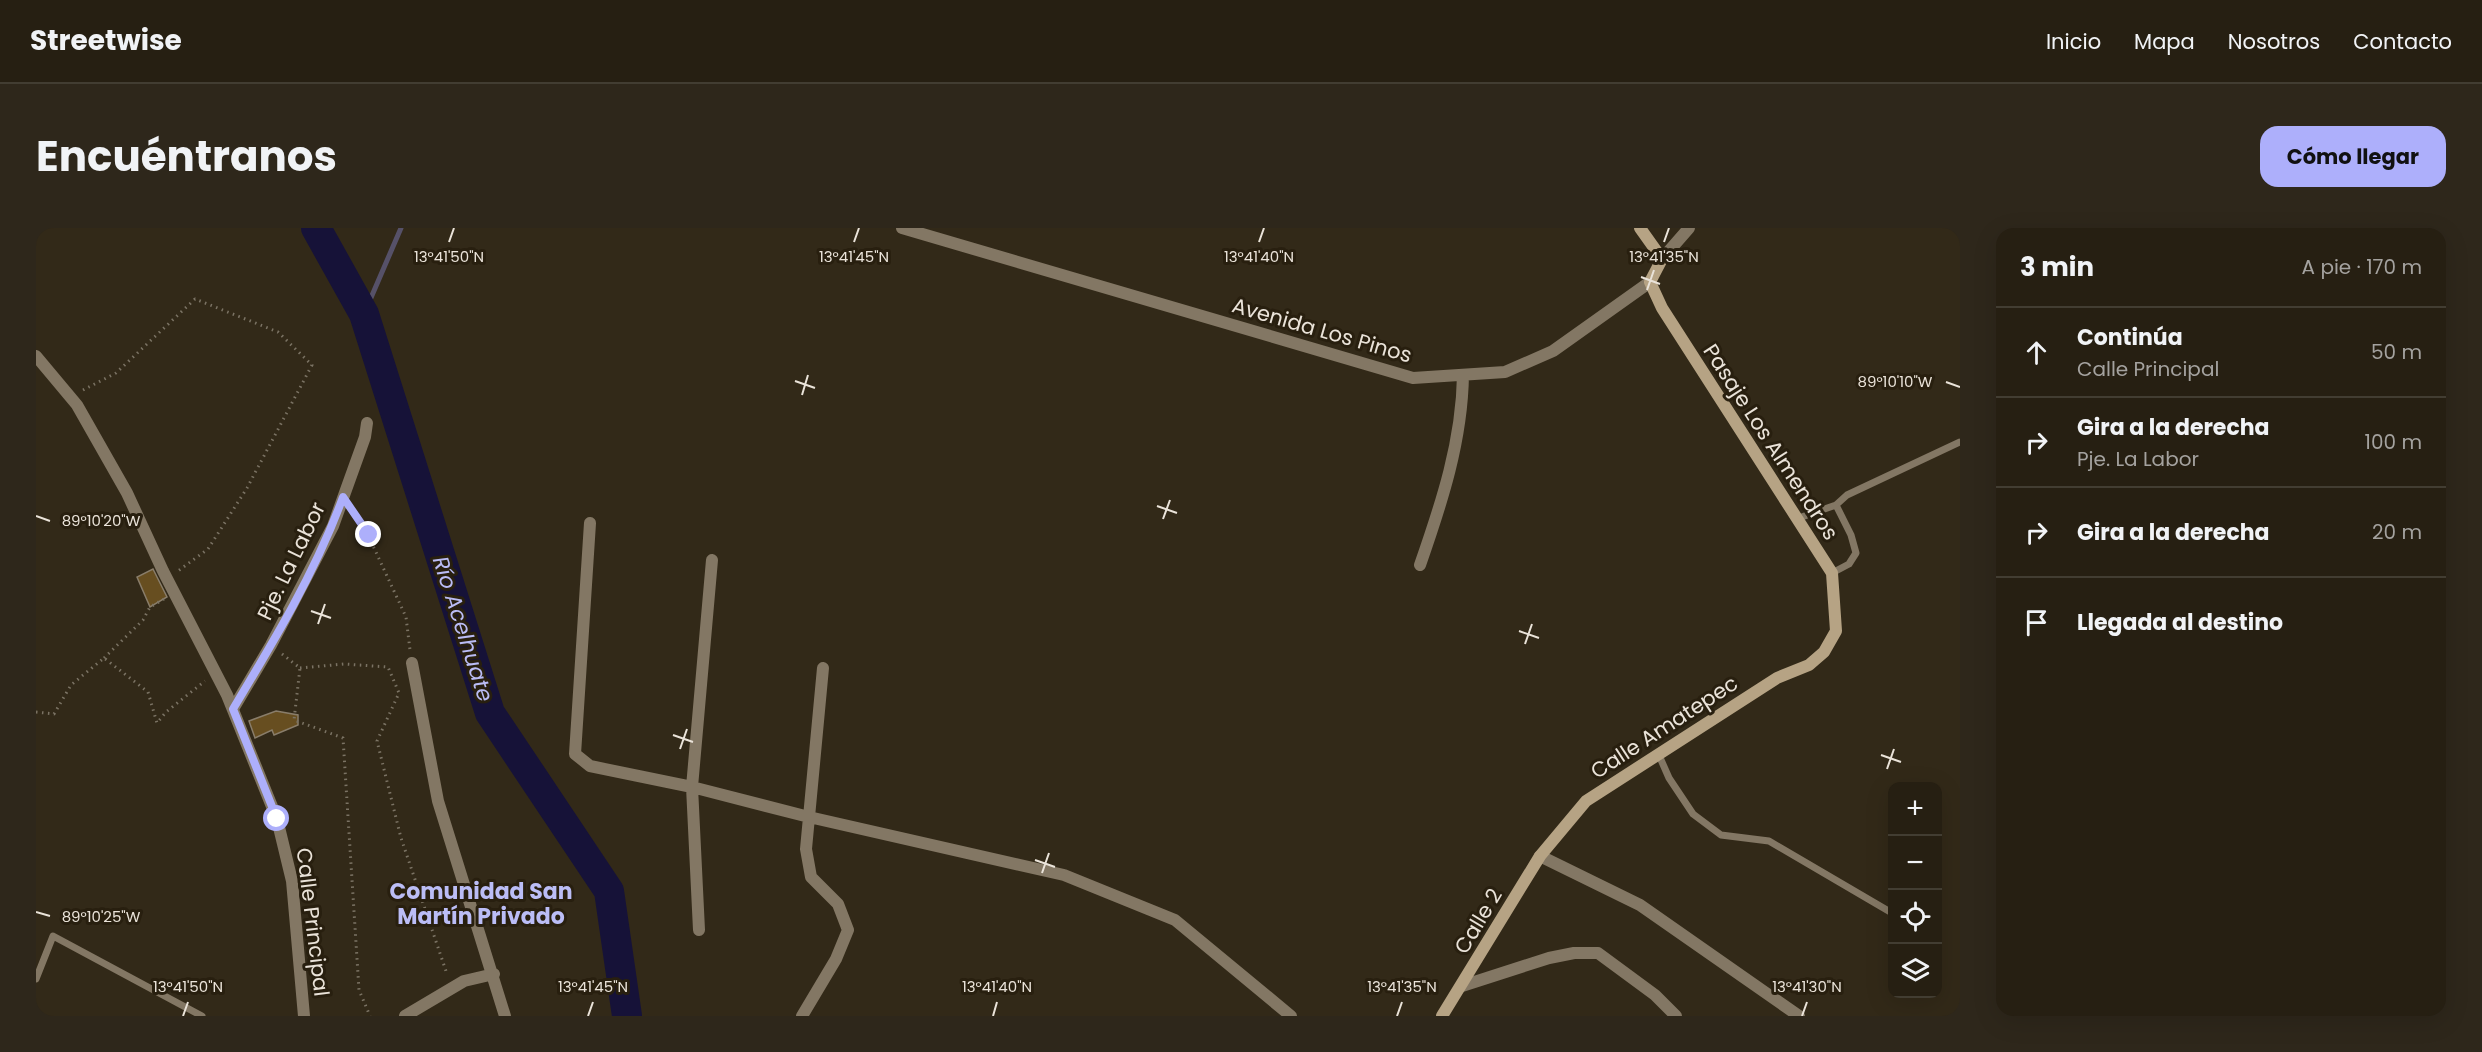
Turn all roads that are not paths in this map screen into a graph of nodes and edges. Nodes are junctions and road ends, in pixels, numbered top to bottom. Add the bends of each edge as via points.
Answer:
1 (902, 228) edge
2 (1640, 228) edge
3 (1689, 228) edge
4 (1662, 259) junction
5 (1650, 282) junction
6 (36, 356) edge
7 (1464, 375) junction
8 (367, 423) dead end
9 (1960, 442) edge
10 (1836, 505) junction
11 (1796, 519) junction
12 (590, 523) dead end
13 (712, 560) dead end
14 (1420, 565) dead end
15 (1832, 573) junction
16 (1836, 631) joint
17 (412, 663) road end
18 (823, 668) dead end
19 (233, 709) junction
20 (1658, 753) junction
21 (692, 787) junction
22 (809, 817) junction
23 (1540, 856) junction
24 (1528, 876) joint
25 (1888, 910) edge
26 (699, 930) dead end
27 (494, 974) junction
28 (36, 979) edge
29 (1461, 986) junction
30 (202, 1016) edge
31 (304, 1016) edge
32 (405, 1016) edge
33 (505, 1016) edge
34 (802, 1016) edge
35 (1291, 1016) edge
36 (1442, 1016) edge
37 (1676, 1016) edge
38 (1799, 1016) edge

1 - 7 street, Avenida Los Pinos via 1413,378
2 - 4 street
3 - 4 street, Avenida Los Pinos
4 - 5 street, Avenida Los Pinos
5 - 7 street, Avenida Los Pinos via 1553,351 1505,372
5 - 11 street, Pasaje Los Almendros via 1662,308
6 - 19 street, Calle Principal via 70,396 140,517
7 - 14 street via 1458,439
8 - 19 street, Pje. La Labor via 333,526
9 - 10 lane via 1847,495
10 - 11 lane
10 - 15 lane via 1856,553 1849,564
11 - 15 street, Pasaje Los Almendros
12 - 21 street via 575,754 590,766
13 - 21 street
15 - 16 street, Pasaje Los Almendros
16 - 20 street, Calle Amatepec via 1824,652 1809,665 1777,678
17 - 27 street via 438,801
18 - 22 street
19 - 31 street, Calle Principal via 277,819 292,881
20 - 23 street, Calle Amatepec via 1586,801
20 - 25 lane via 1693,814 1721,835 1769,841
21 - 22 street
21 - 26 street
22 - 34 street via 806,849 811,877 838,904 848,930 836,959
22 - 35 street via 1064,875 1175,920
23 - 24 street, Calle Amatepec
23 - 38 street via 1640,905
24 - 29 street, Calle 2
27 - 32 street via 464,981
27 - 33 street
28 - 30 lane via 53,936
29 - 36 street, Calle 2
29 - 37 street via 1549,958 1574,952 1598,953 1655,995

